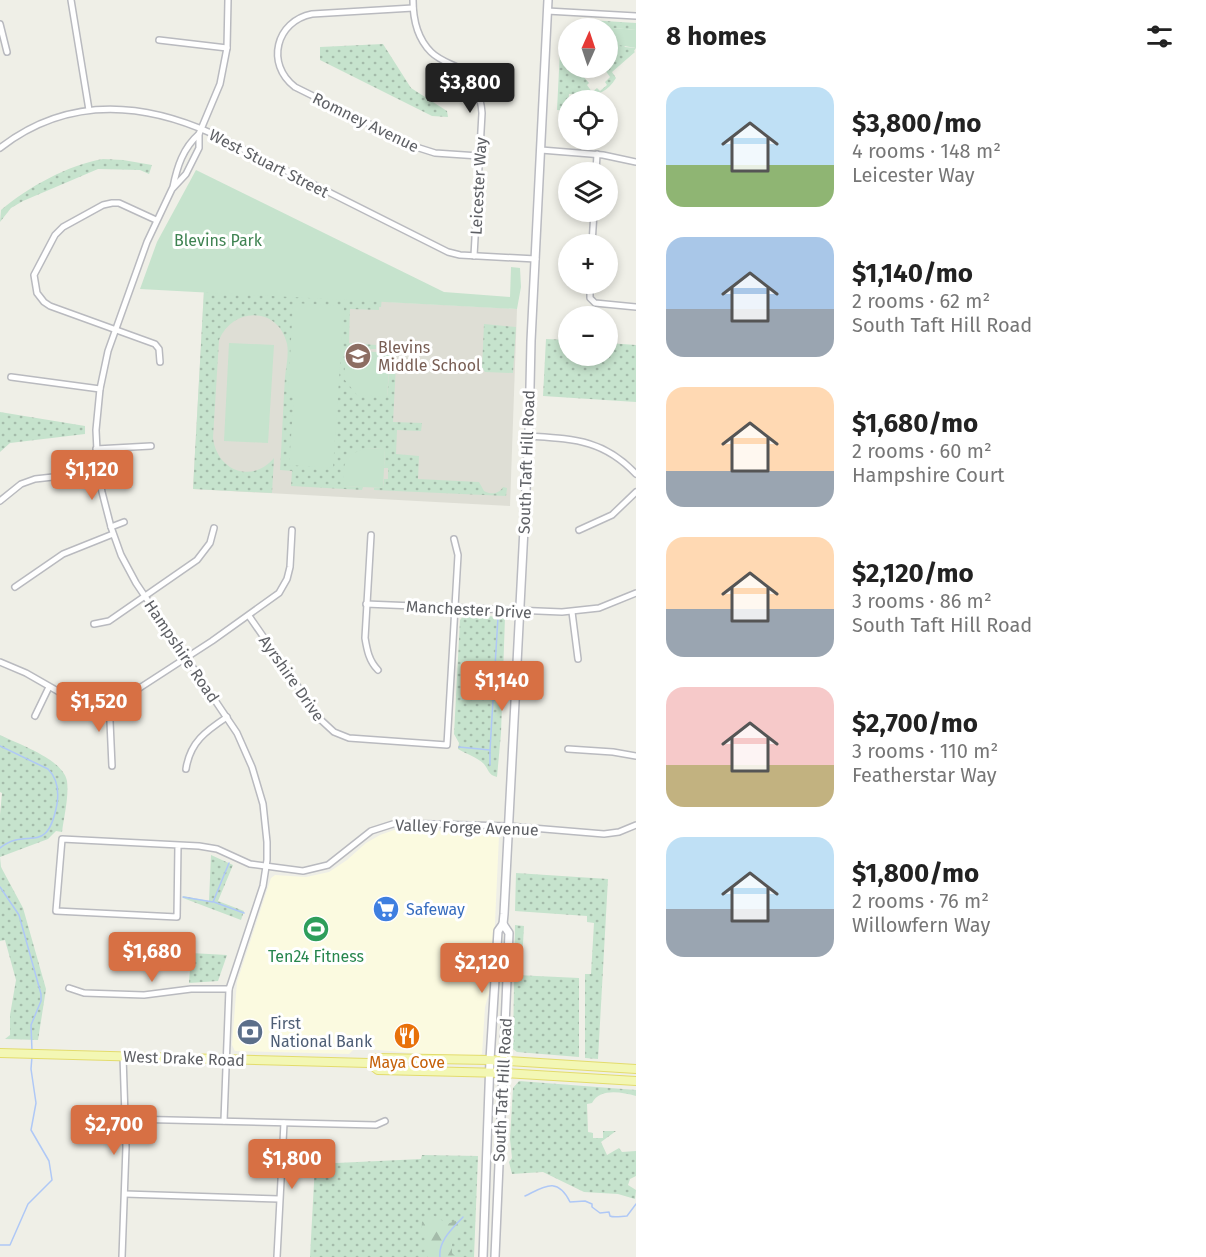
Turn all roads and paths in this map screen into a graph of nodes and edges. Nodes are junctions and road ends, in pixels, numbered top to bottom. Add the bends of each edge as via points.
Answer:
1 (71, 0) edge
2 (228, 0) edge
3 (413, 0) edge
4 (548, 0) edge
5 (413, 8) junction
6 (547, 11) junction
7 (285, 16) dead end
8 (636, 16) edge
9 (292, 22) junction
10 (0, 24) edge
11 (159, 40) dead end
12 (226, 48) junction
13 (8, 52) dead end
14 (283, 74) junction
15 (276, 79) dead end
16 (89, 110) junction
17 (201, 132) junction
18 (0, 148) edge
19 (541, 150) junction
20 (597, 154) junction
21 (479, 156) junction
22 (597, 162) edge
23 (636, 162) edge
24 (172, 189) junction
25 (156, 220) junction
26 (474, 256) junction
27 (536, 259) junction
28 (590, 294) edge
29 (636, 307) edge
30 (116, 330) junction
31 (160, 362) dead end
32 (11, 377) dead end
33 (100, 389) junction
34 (528, 436) junction
35 (151, 446) dead end
36 (96, 448) junction
37 (98, 472) junction
38 (636, 474) edge
39 (636, 492) edge
40 (0, 501) edge
41 (124, 522) dead end
42 (111, 527) junction
43 (214, 528) dead end
44 (292, 530) dead end
45 (579, 530) dead end
46 (113, 534) junction
47 (371, 535) dead end
48 (454, 539) dead end
49 (15, 587) dead end
50 (636, 593) edge
51 (145, 597) junction
52 (366, 604) junction
53 (455, 609) junction
54 (519, 612) junction
55 (572, 612) junction
56 (249, 616) junction
57 (94, 624) dead end
58 (186, 659) junction
59 (578, 659) dead end
60 (0, 662) edge
61 (378, 670) dead end
62 (49, 687) junction
63 (109, 699) junction
64 (35, 716) dead end
65 (227, 717) junction
66 (568, 749) dead end
67 (636, 756) edge
68 (112, 766) dead end
69 (186, 768) dead end
70 (636, 825) edge
71 (508, 826) junction
72 (178, 845) junction
73 (266, 867) junction
74 (503, 924) junction
75 (69, 988) dead end
76 (229, 989) junction
77 (0, 1053) edge
78 (123, 1056) junction
79 (225, 1059) junction
80 (490, 1060) junction
81 (505, 1061) junction
82 (369, 1064) junction
83 (636, 1069) edge
84 (490, 1072) junction
85 (504, 1072) junction
86 (636, 1081) edge
87 (126, 1119) junction
88 (224, 1121) junction
89 (385, 1121) dead end
90 (284, 1123) junction
91 (124, 1194) junction
92 (279, 1199) junction
93 (122, 1257) edge
94 (277, 1257) edge
95 (483, 1257) edge
96 (495, 1257) edge

1 - 16 street
2 - 12 street, Hampshire Road
3 - 5 street, Leicester Way
4 - 6 main road, South Taft Hill Road
5 - 9 street via 312,14
5 - 21 street, Leicester Way via 418,32 428,48 463,72 478,93 482,113
6 - 8 street
6 - 19 main road, South Taft Hill Road
7 - 9 street
9 - 14 street via 282,33 277,51
10 - 13 street
11 - 12 street
12 - 17 street, Hampshire Road via 220,84
14 - 15 street
14 - 21 street, Romney Avenue via 295,87 416,147 435,153
16 - 17 street, West Stuart Street via 173,117
16 - 18 street, West Stuart Street via 44,123
17 - 24 street, Hampshire Road via 199,148 189,168
17 - 24 street, Hampshire Road via 189,143
17 - 26 street, West Stuart Street via 438,248
19 - 20 street
19 - 27 main road, South Taft Hill Road
20 - 22 street
20 - 23 street
21 - 26 street, Leicester Way
24 - 25 street, Hampshire Road
25 - 30 street, Hampshire Road
25 - 30 street via 119,203 103,205 60,229 36,270 34,288 44,302
26 - 27 street, West Stuart Street
27 - 34 main road, South Taft Hill Road
28 - 29 street via 595,303
30 - 31 street via 155,344
30 - 33 street, Hampshire Road
32 - 33 street
33 - 36 street, Hampshire Road
34 - 38 street via 585,441 620,458
34 - 54 main road, South Taft Hill Road
35 - 36 street
36 - 37 street, Hampshire Road
37 - 40 street via 35,479 21,484
37 - 42 street, Hampshire Road
39 - 45 street via 612,515
41 - 42 street
42 - 46 street, Hampshire Road
43 - 51 street via 202,555
44 - 56 street via 287,579 279,593
46 - 49 street via 63,554
46 - 51 street, Hampshire Road
47 - 52 street
48 - 53 street via 458,555
50 - 55 street, Manchester Drive via 600,608
51 - 57 street via 109,621
51 - 58 street, Hampshire Road
52 - 53 street, Manchester Drive
52 - 61 street via 366,645
53 - 54 street, Manchester Drive
53 - 56 street, Ayrshire Drive via 447,744 357,739 334,732 321,720
54 - 55 street, Manchester Drive
54 - 71 main road, South Taft Hill Road
55 - 59 street
56 - 58 street
58 - 63 street via 138,689
58 - 65 street, Hampshire Road
60 - 62 street
62 - 63 street via 78,698
62 - 64 street
63 - 68 street
65 - 69 street via 194,743
65 - 73 street, Hampshire Road via 246,752 263,804
66 - 67 street
70 - 71 street, Valley Forge Avenue via 604,834
71 - 73 street, Valley Forge Avenue via 396,823 371,831 337,861 321,868 303,871
71 - 74 main road, South Taft Hill Road
72 - 72 street, Valley Forge Avenue via 177,917 56,911 62,839
72 - 73 street, Valley Forge Avenue via 208,847
73 - 76 street, Hampshire Road via 259,901
74 - 80 main road, South Taft Hill Road via 498,931
74 - 81 main road, South Taft Hill Road via 509,933
75 - 76 street via 84,993 144,995
76 - 79 street, Hampshire Road
77 - 78 main road, West Drake Road
78 - 79 main road, West Drake Road
78 - 87 street
79 - 82 main road, West Drake Road
79 - 88 street, Hampshire Road
80 - 81 main road, West Drake Road
80 - 82 main road, West Drake Road via 377,1058
80 - 84 main road, South Taft Hill Road
81 - 83 main road, West Drake Road
81 - 85 main road, South Taft Hill Road
82 - 84 main road, West Drake Road via 378,1070
84 - 85 main road, West Drake Road
84 - 95 main road, South Taft Hill Road
85 - 86 main road, West Drake Road
85 - 96 main road, South Taft Hill Road
87 - 88 street
87 - 91 street
88 - 90 street
89 - 90 street via 376,1125
90 - 92 street
91 - 92 street
91 - 93 street
92 - 94 street

